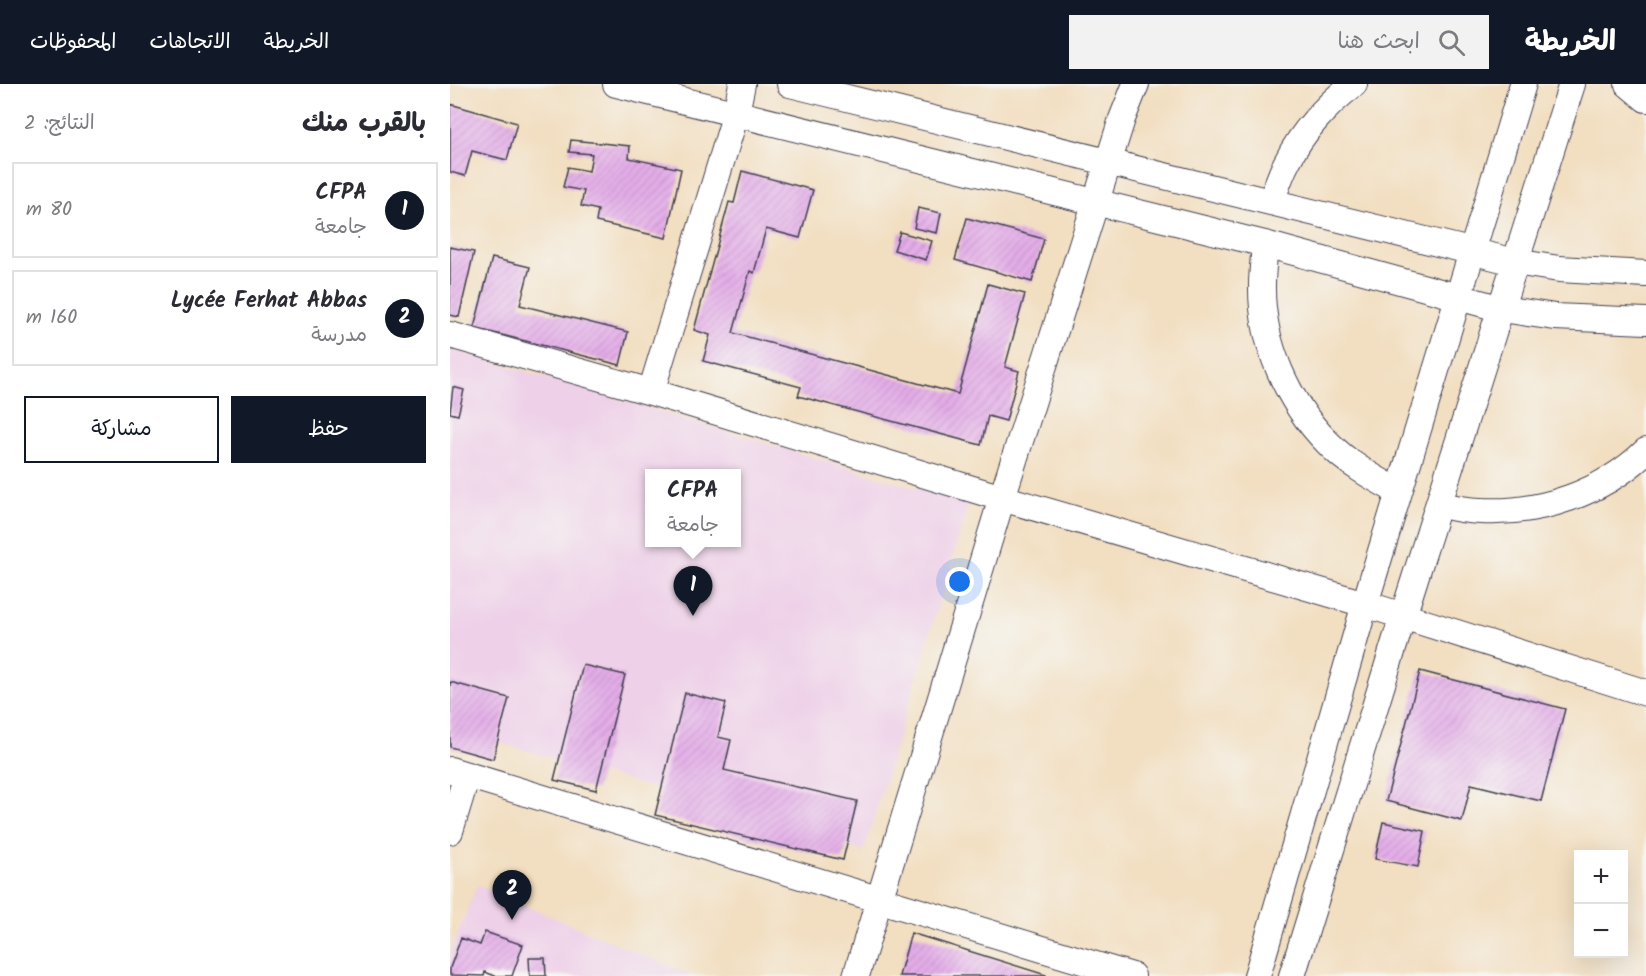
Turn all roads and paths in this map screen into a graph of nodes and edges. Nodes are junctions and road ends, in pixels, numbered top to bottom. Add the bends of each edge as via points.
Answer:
1 (616, 84) edge
2 (742, 84) edge
3 (790, 84) edge
4 (1136, 84) edge
5 (1354, 84) edge
6 (1523, 84) edge
7 (1572, 84) edge
8 (1628, 84) edge
9 (1646, 99) edge
10 (736, 113) junction
11 (1109, 162) junction
12 (1096, 202) junction
13 (1271, 202) junction
14 (1265, 244) junction
15 (1472, 251) junction
16 (1515, 262) junction
17 (1646, 274) edge
18 (1456, 297) junction
19 (1502, 309) junction
20 (1646, 321) edge
21 (450, 335) edge
22 (651, 392) junction
23 (1646, 451) edge
24 (1399, 492) junction
25 (1002, 498) junction
26 (1439, 505) junction
27 (1365, 604) junction
28 (1403, 616) junction
29 (1646, 693) edge
30 (458, 773) edge
31 (450, 831) edge
32 (879, 898) junction
33 (856, 976) edge
34 (1132, 976) edge
35 (1257, 976) edge
36 (1292, 976) edge

1 - 10 street
2 - 10 street
3 - 11 street
4 - 11 street
5 - 13 street via 1338,95 1310,126 1287,162
6 - 15 street
7 - 16 street
8 - 9 street
10 - 12 street
10 - 22 street
11 - 12 street
11 - 13 street
12 - 14 street
12 - 25 street
13 - 15 street
14 - 18 street
14 - 24 street via 1262,287 1267,331 1280,372 1300,410 1328,444 1362,471
15 - 16 street
15 - 18 street
16 - 17 street via 1559,270
16 - 19 street
18 - 19 street
18 - 24 street
19 - 20 street via 1555,317
19 - 26 street
21 - 22 street
22 - 25 street
23 - 26 street via 1599,485 1561,501 1521,510 1480,511
24 - 27 street
25 - 27 street
25 - 32 street
26 - 28 street
27 - 28 street
27 - 35 street
28 - 29 street
28 - 36 street
30 - 31 street
30 - 32 street
32 - 33 street
32 - 34 street

